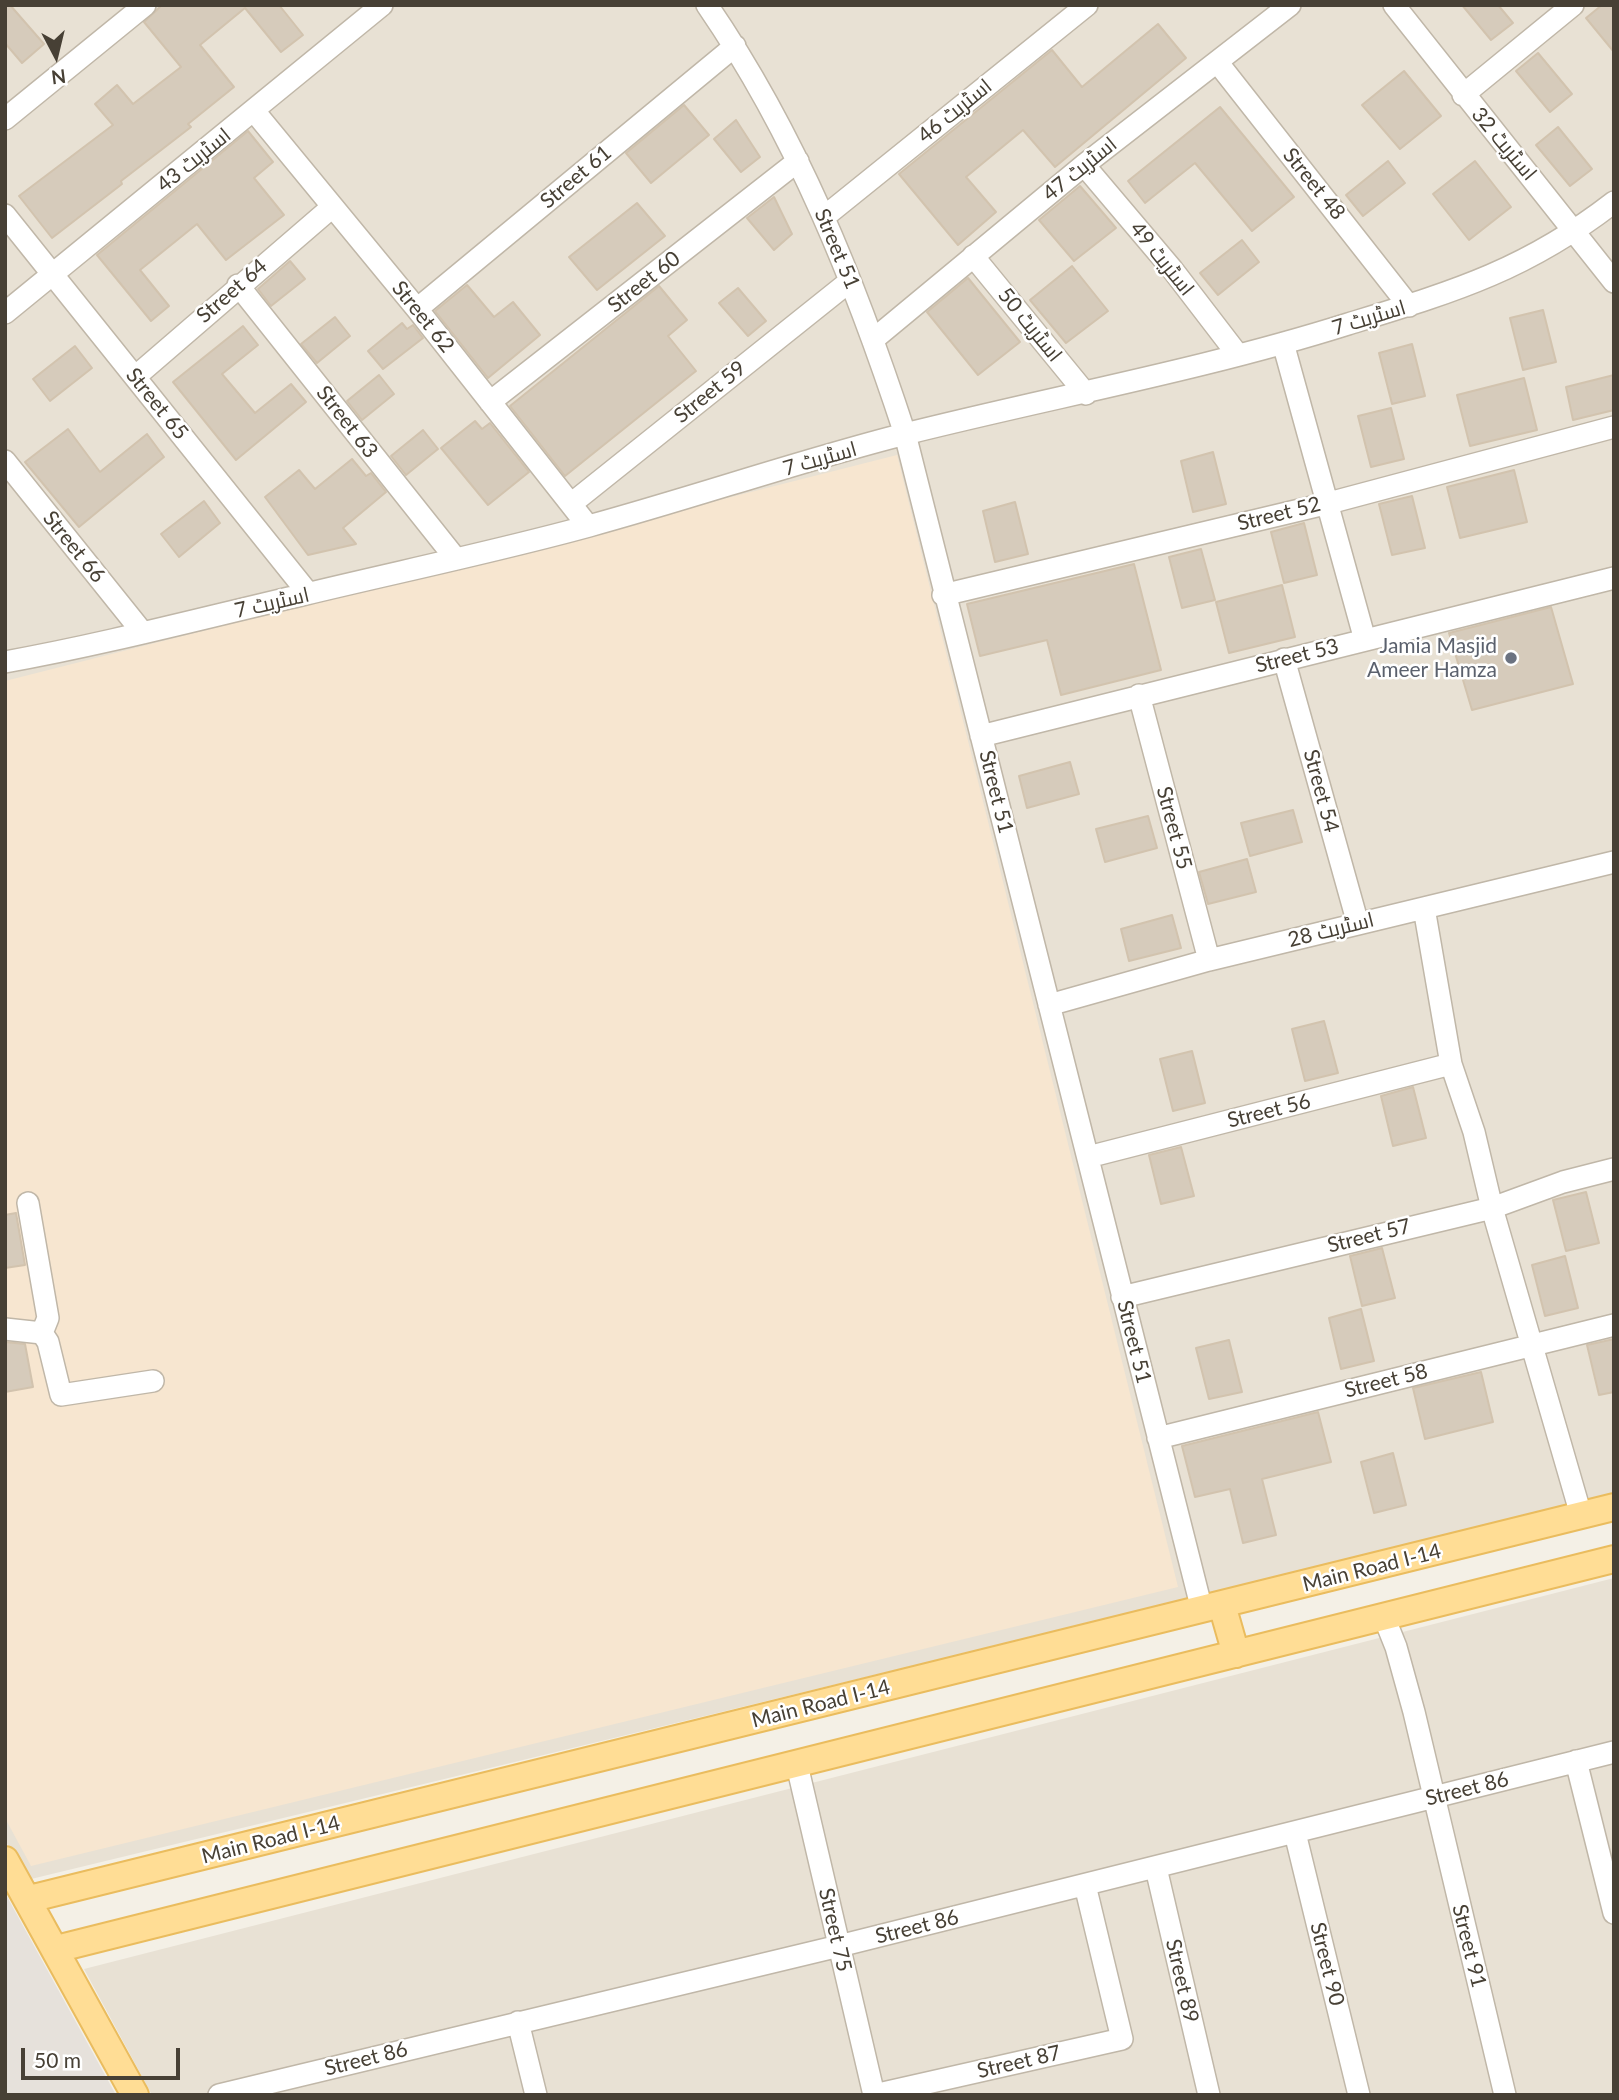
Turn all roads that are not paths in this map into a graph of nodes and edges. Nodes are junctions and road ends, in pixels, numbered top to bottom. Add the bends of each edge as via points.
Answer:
1 (145, 5) edge
2 (382, 5) edge
3 (707, 5) edge
4 (1087, 5) edge
5 (1290, 5) edge
6 (1394, 5) edge
7 (1573, 5) edge
8 (735, 46) junction
9 (1217, 63) junction
10 (1463, 95) junction
11 (254, 111) junction
12 (5, 119) edge
13 (798, 161) junction
14 (1084, 165) junction
15 (1614, 202) edge
16 (331, 208) junction
17 (5, 215) edge
18 (824, 217) junction
19 (1576, 231) junction
20 (973, 256) junction
21 (53, 274) junction
22 (850, 281) junction
23 (1614, 282) edge
24 (238, 285) junction
25 (1409, 306) junction
26 (417, 309) junction
27 (5, 313) edge
28 (874, 339) junction
29 (1283, 343) junction
30 (1238, 355) junction
31 (135, 377) junction
32 (1086, 394) junction
33 (490, 402) junction
34 (1614, 427) edge
35 (905, 434) junction
36 (5, 461) edge
37 (1329, 503) junction
38 (570, 504) junction
39 (588, 526) junction
40 (456, 559) junction
41 (1614, 578) edge
42 (308, 593) junction
43 (943, 595) junction
44 (143, 633) junction
45 (1365, 640) junction
46 (1284, 659) junction
47 (5, 662) edge
48 (1139, 695) junction
49 (982, 736) junction
50 (1614, 862) edge
51 (1424, 908) junction
52 (1358, 924) junction
53 (1209, 960) junction
54 (1049, 1004) junction
55 (1451, 1064) junction
56 (1087, 1157) junction
57 (1614, 1169) edge
58 (28, 1203) dead end
59 (1492, 1208) junction
60 (1122, 1297) junction
61 (1614, 1325) edge
62 (5, 1329) edge
63 (42, 1333) junction
64 (1533, 1345) junction
65 (153, 1381) dead end
66 (1158, 1438) junction
67 (1614, 1507) edge
68 (1581, 1515) junction
69 (1614, 1559) edge
70 (1212, 1608) junction
71 (1384, 1617) junction
72 (1236, 1654) junction
73 (1614, 1752) edge
74 (1576, 1761) junction
75 (797, 1765) junction
76 (1433, 1797) junction
77 (1295, 1833) junction
78 (5, 1860) edge
79 (1156, 1868) junction
80 (1086, 1885) junction
81 (29, 1899) junction
82 (1614, 1913) edge
83 (839, 1946) junction
84 (56, 1949) junction
85 (518, 2022) junction
86 (135, 2095) edge
87 (219, 2095) edge
88 (536, 2095) edge
89 (874, 2095) edge
90 (1209, 2095) edge
91 (1359, 2095) edge
92 (1505, 2095) edge

1 - 12 street
2 - 11 street, اسٹریٹ 43
3 - 8 street, Street 51
4 - 18 street, اسٹریٹ 46
5 - 9 street, اسٹریٹ 47
6 - 10 street, اسٹریٹ 32
7 - 10 street
8 - 13 street, Street 51
8 - 26 street, Street 61
9 - 14 street, اسٹریٹ 47
9 - 25 street, Street 48
10 - 19 street, اسٹریٹ 32
11 - 16 street, Street 62
11 - 21 street, اسٹریٹ 43
13 - 18 street, Street 51
13 - 33 street, Street 60
14 - 20 street, اسٹریٹ 47
14 - 30 street, اسٹریٹ 49
15 - 19 street, اسٹریٹ 7
16 - 24 street, Street 64
16 - 26 street, Street 62
17 - 21 street, Street 65
18 - 22 street, Street 51
19 - 23 street, اسٹریٹ 32
19 - 25 street, اسٹریٹ 7 via 1518,265
20 - 28 street, اسٹریٹ 47
20 - 32 street, اسٹریٹ 50
21 - 27 street, اسٹریٹ 43
21 - 31 street, Street 65
22 - 28 street, Street 51
22 - 38 street, Street 59
24 - 31 street, Street 64
24 - 40 street, Street 63
25 - 29 street, اسٹریٹ 7
26 - 33 street, Street 62
28 - 35 street, Street 51
29 - 30 street, اسٹریٹ 7
29 - 37 street
30 - 32 street, اسٹریٹ 7
31 - 42 street, Street 65
32 - 35 street, اسٹریٹ 7
33 - 38 street, Street 62
34 - 37 street, Street 52
35 - 39 street, اسٹریٹ 7
35 - 43 street, Street 51
36 - 44 street, Street 66
37 - 43 street, Street 52
37 - 45 street
38 - 39 street, Street 62
39 - 40 street, اسٹریٹ 7
40 - 42 street, اسٹریٹ 7
41 - 45 street, Street 53
42 - 44 street, اسٹریٹ 7
43 - 49 street, Street 51
44 - 47 street, اسٹریٹ 7
45 - 46 street, Street 53
46 - 48 street, Street 53
46 - 52 street, Street 54
48 - 49 street, Street 53
48 - 53 street, Street 55
49 - 54 street, Street 51
50 - 51 street, اسٹریٹ 28
51 - 52 street, اسٹریٹ 28
51 - 55 street
52 - 53 street, اسٹریٹ 28
53 - 54 street, اسٹریٹ 28
54 - 56 street, Street 51
55 - 56 street, Street 56
55 - 59 street
56 - 60 street, Street 51
57 - 59 street, Street 57
58 - 63 street via 48,1318
59 - 60 street, Street 57
59 - 64 street
60 - 66 street, Street 51
61 - 64 street, Street 58
62 - 63 street
63 - 65 street via 61,1395
64 - 66 street, Street 58
64 - 68 street
66 - 70 street, Street 51
67 - 68 main road, Main Road I-14
68 - 70 main road, Main Road I-14
69 - 71 main road
70 - 72 main road
70 - 81 main road, Main Road I-14
71 - 72 main road
71 - 76 street, Street 91 via 1406,1680
72 - 75 main road
73 - 74 street, Street 86
74 - 76 street, Street 86
74 - 82 street
75 - 83 street, Street 75
75 - 84 main road
76 - 77 street, Street 86
76 - 92 street, Street 91
77 - 79 street, Street 86
77 - 91 street, Street 90
78 - 81 main road
79 - 80 street, Street 86
79 - 90 street, Street 89
80 - 83 street, Street 86
80 - 89 street, Street 87 via 1122,2039
81 - 84 main road
83 - 85 street, Street 86
83 - 89 street, Street 75
84 - 86 main road
85 - 87 street, Street 86
85 - 88 street

